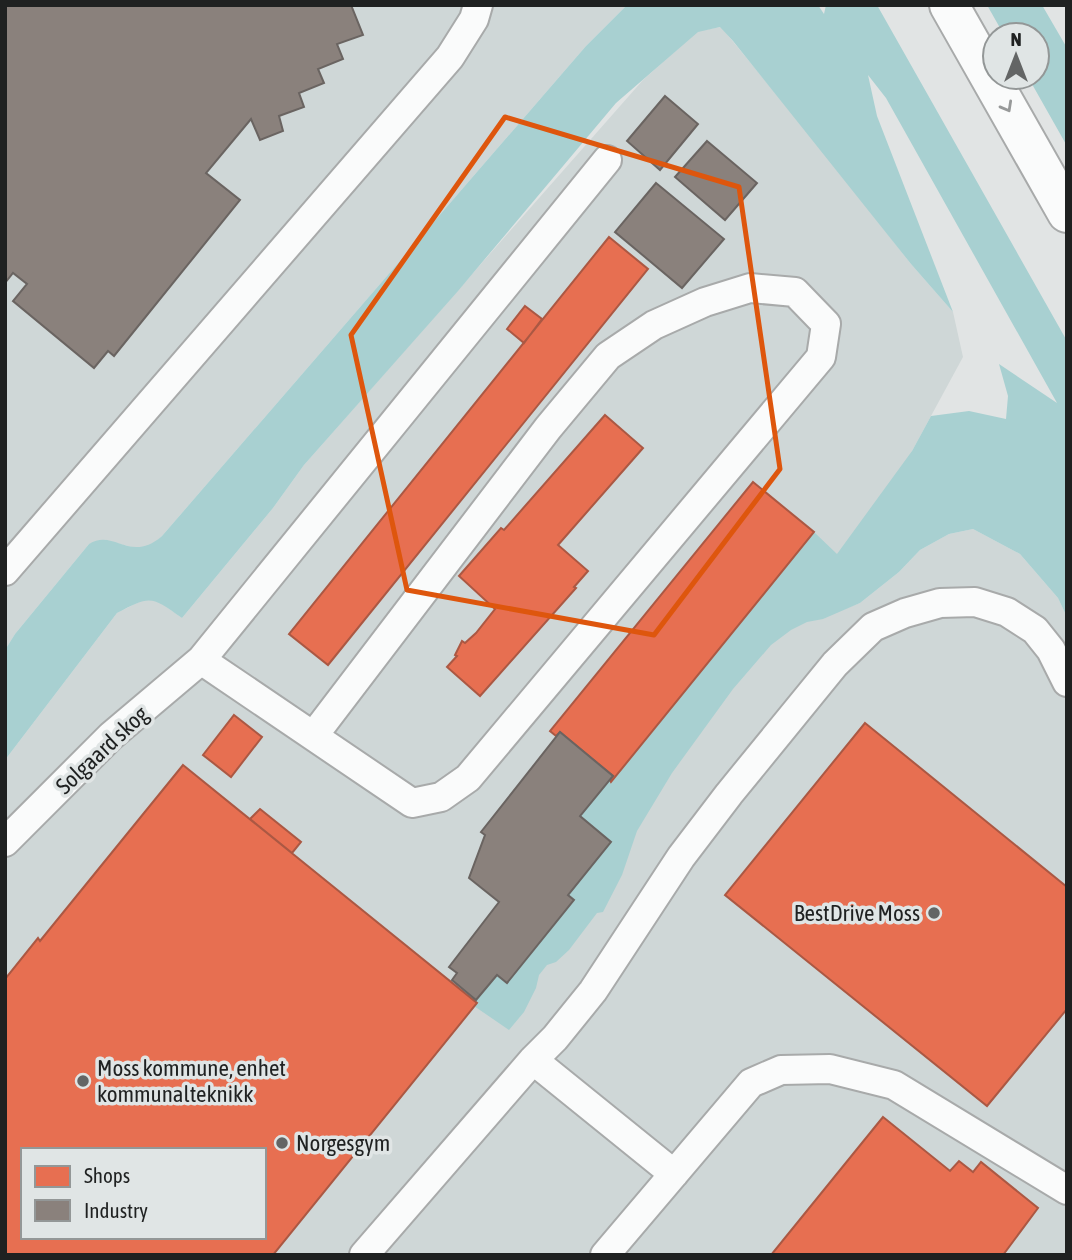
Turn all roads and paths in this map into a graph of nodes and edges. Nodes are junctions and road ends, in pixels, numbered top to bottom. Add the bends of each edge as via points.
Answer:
1 (478, 5) edge
2 (949, 5) edge
3 (607, 160) dead end
4 (1067, 213) edge
5 (5, 571) edge
6 (201, 660) junction
7 (1067, 682) edge
8 (314, 735) junction
9 (5, 842) edge
10 (533, 1060) junction
11 (674, 1174) junction
12 (1067, 1190) edge
13 (364, 1255) edge
14 (606, 1255) edge

1 - 5 lane via 450,57
2 -> 4 highway
3 - 6 lane, Solgaard skog
6 - 8 lane
6 - 9 lane, Solgaard skog via 111,736
7 - 10 lane via 1035,629 1007,612 975,602 940,603 873,627 835,664 721,805 593,991
8 - 8 lane via 412,803 442,797 468,778 821,357 826,324 795,292 750,288 654,325 608,356
10 - 11 lane
10 - 13 lane
11 - 12 lane via 751,1083 781,1070 830,1069 894,1085
11 - 14 lane

